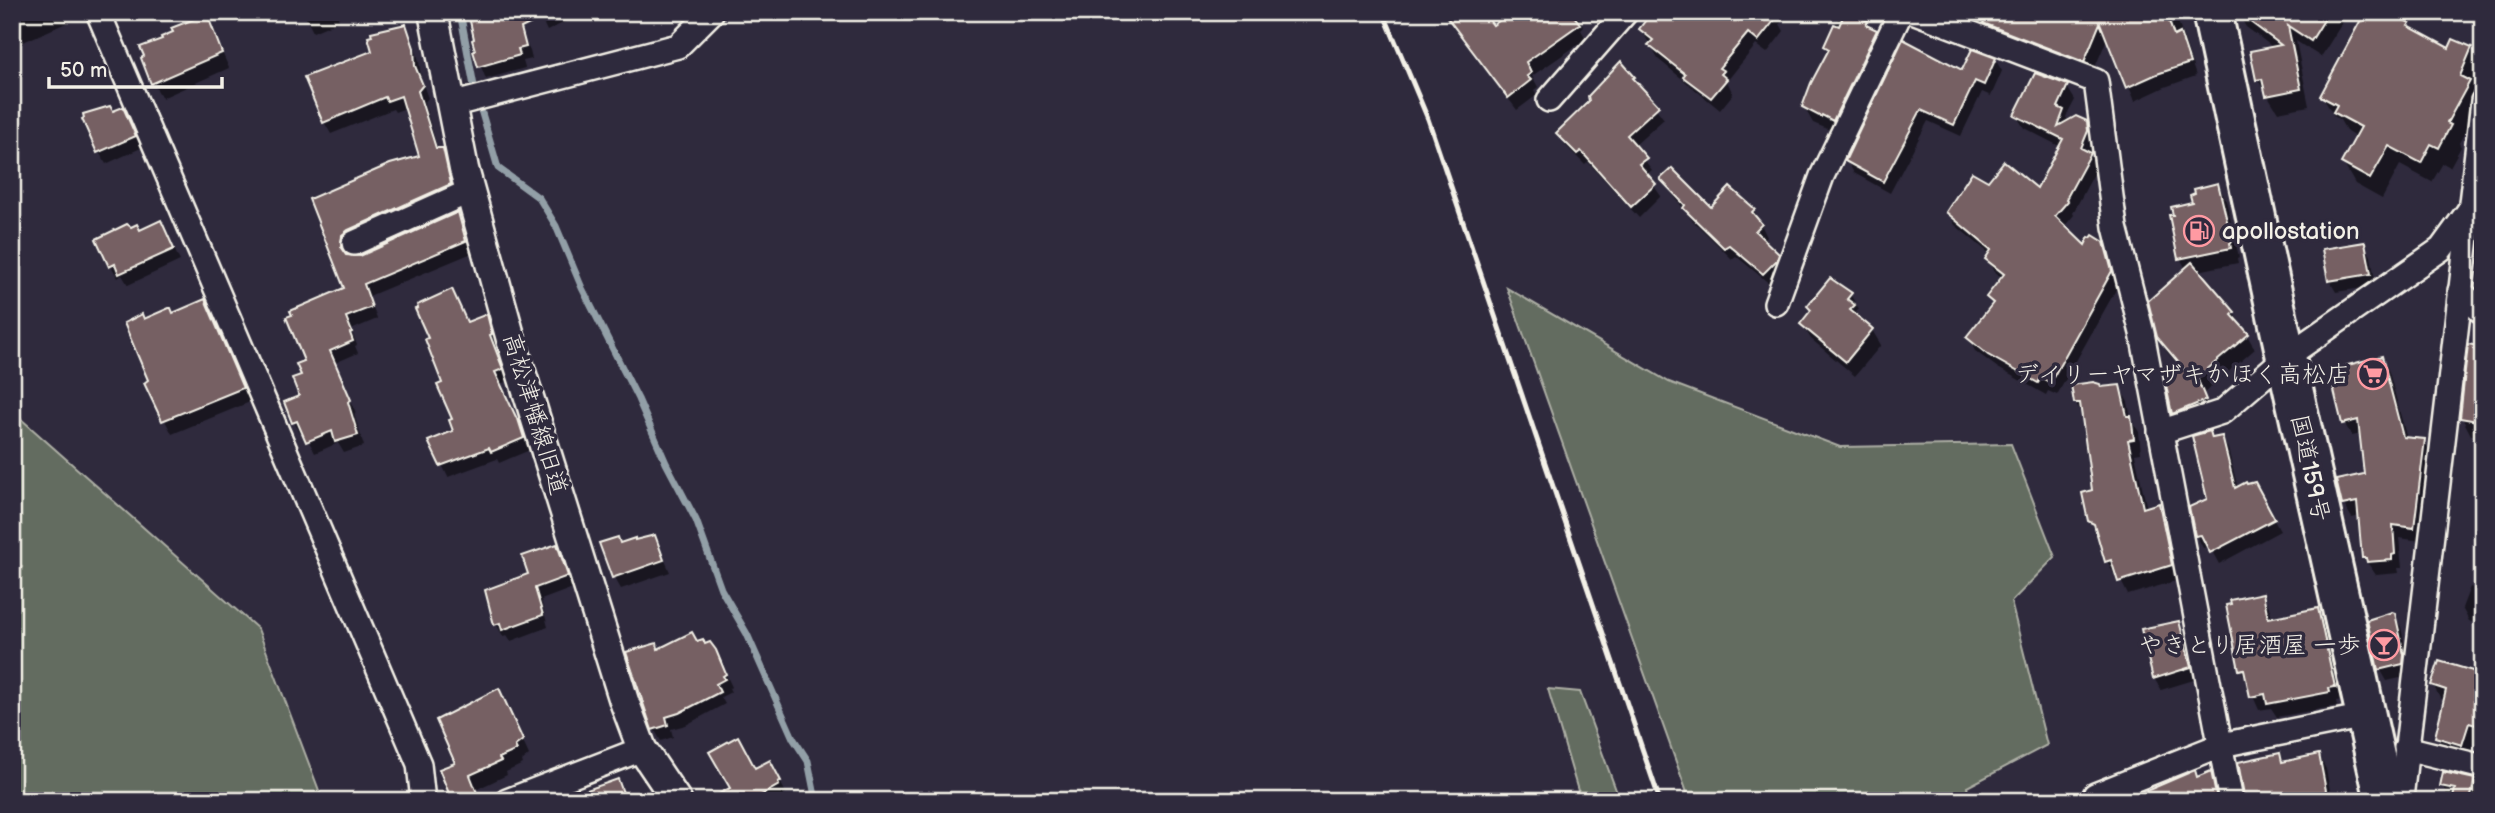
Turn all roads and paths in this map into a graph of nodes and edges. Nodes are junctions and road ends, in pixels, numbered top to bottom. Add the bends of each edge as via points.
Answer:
1 (98, 12) edge
2 (433, 12) edge
3 (712, 12) edge
4 (1626, 12) edge
5 (1901, 12) edge
6 (1915, 12) edge
7 (2213, 12) edge
8 (1549, 100) dead end
9 (2483, 101) edge
10 (457, 104) junction
11 (470, 191) junction
12 (2476, 204) edge
13 (354, 243) dead end
14 (2459, 291) junction
15 (1776, 303) dead end
16 (2483, 313) edge
17 (2286, 357) junction
18 (2160, 432) junction
19 (2365, 716) junction
20 (2221, 746) junction
21 (2406, 748) junction
22 (642, 749) junction
23 (2483, 768) edge
24 (671, 798) edge
25 (423, 801) edge
26 (507, 801) edge
27 (2093, 801) edge
28 (2231, 801) edge
29 (2385, 801) edge
30 (2396, 801) edge

1 - 25 street via 419,764
2 - 10 street, 高松津幡線旧道
3 - 10 street via 678,46
4 - 8 street
5 - 15 street via 1822,176
6 - 18 street via 2095,81 2115,227
7 - 17 highway, 国道159号
9 - 12 street
10 - 11 street, 高松津幡線旧道
11 - 13 street
11 - 22 street, 高松津幡線旧道 via 512,343
12 - 14 street
12 - 17 street via 2441,249
14 - 16 street
14 - 21 street
17 - 18 street via 2222,412
17 - 19 highway, 国道159号
18 - 20 street
19 - 20 street
19 - 29 highway, 国道159号
20 - 27 street via 2095,795
20 - 28 street
21 - 23 street
21 - 30 street via 2401,798
22 - 24 street, 高松津幡線旧道
22 - 26 street

